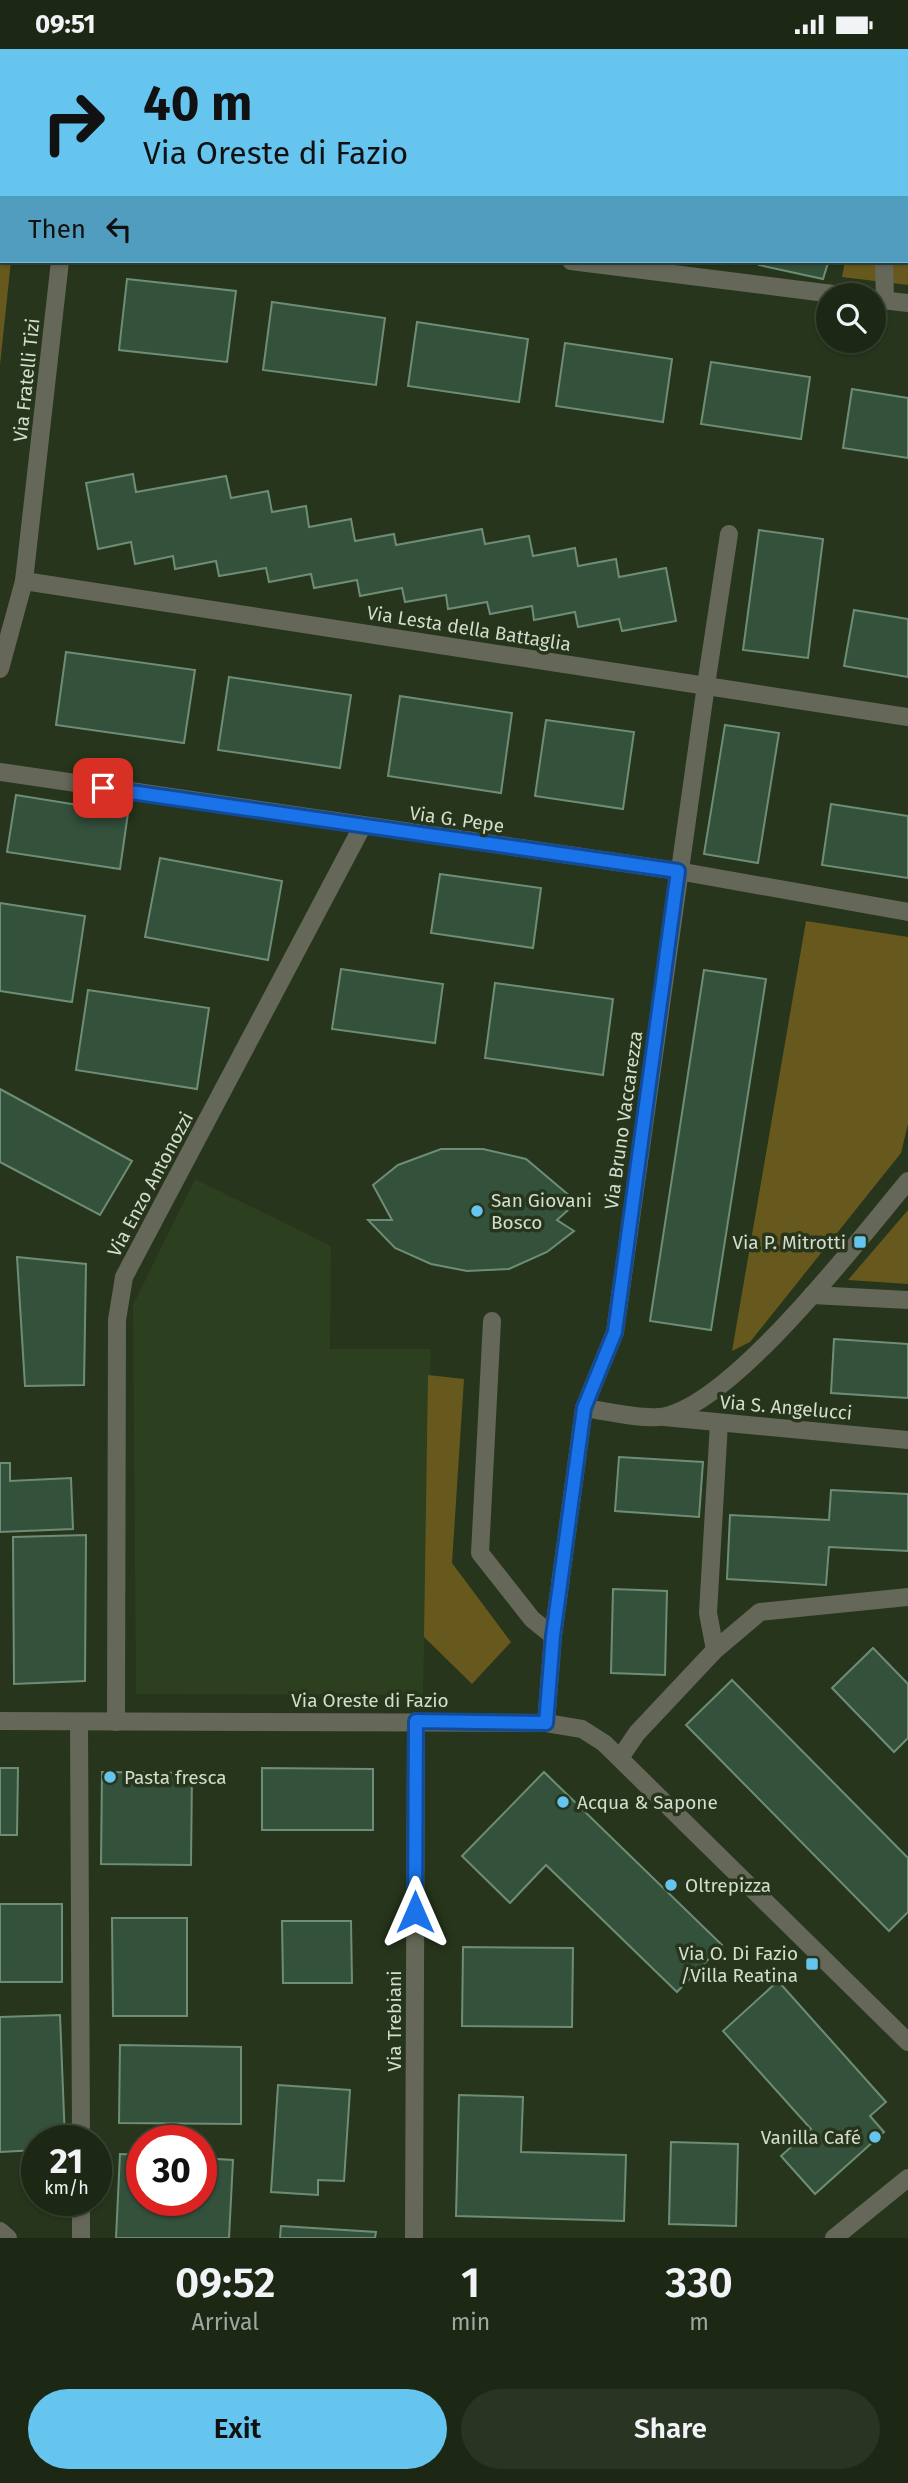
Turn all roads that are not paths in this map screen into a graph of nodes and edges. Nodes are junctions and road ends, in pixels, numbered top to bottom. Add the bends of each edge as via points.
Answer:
1 (61, 263) edge
2 (587, 263) edge
3 (884, 263) edge
4 (881, 283) edge
5 (816, 292) edge
6 (886, 300) edge
7 (908, 303) edge
8 (729, 534) dead end
9 (24, 581) junction
10 (0, 669) edge
11 (706, 685) junction
12 (908, 717) edge
13 (0, 772) edge
14 (362, 827) junction
15 (678, 871) junction
16 (908, 912) edge
17 (908, 1181) edge
18 (812, 1295) junction
19 (908, 1300) edge
20 (492, 1321) dead end
21 (584, 1408) junction
22 (660, 1417) junction
23 (719, 1423) junction
24 (908, 1440) edge
25 (908, 1597) edge
26 (553, 1636) junction
27 (715, 1650) junction
28 (0, 1721) edge
29 (416, 1721) junction
30 (79, 1722) junction
31 (116, 1722) junction
32 (546, 1723) junction
33 (620, 1758) junction
34 (908, 2042) edge
35 (81, 2125) edge
36 (908, 2178) edge
37 (81, 2216) edge
38 (0, 2231) edge
39 (8, 2238) edge
40 (81, 2238) edge
41 (414, 2238) edge
42 (834, 2238) edge

1 - 9 street, Via Fratelli Tizi
2 - 5 street
3 - 4 street
6 - 7 street
8 - 11 street, Via Bruno Vaccarezza
9 - 10 street, Via Fratelli Tizi
9 - 11 street, Via Lesta della Battaglia
11 - 12 street, Via Lesta della Battaglia
11 - 15 street, Via Bruno Vaccarezza
13 - 14 street, Via G. Pepe
14 - 15 street, Via G. Pepe
14 - 31 street, Via Enzo Antonozzi via 124,1277 117,1320
15 - 16 street, Via G. Pepe
15 - 21 street, Via Bruno Vaccarezza via 615,1332
17 - 18 street
18 - 19 street
18 - 22 street via 745,1365 700,1401
20 - 26 street via 480,1553 532,1619
21 - 22 street, Via S. Angelucci
21 - 26 street, Via Bruno Vaccarezza
22 - 23 street, Via S. Angelucci
23 - 24 street, Via S. Angelucci
23 - 27 street via 708,1613
25 - 27 street via 760,1612
26 - 32 street, Via Bruno Vaccarezza
27 - 33 street via 637,1733
28 - 30 street, Via Oreste di Fazio
29 - 31 street, Via Oreste di Fazio
29 - 32 street, Via Oreste di Fazio
29 - 41 street, Via Trebiani
30 - 31 street, Via Oreste di Fazio
30 - 35 street
32 - 33 street, Via Oreste di Fazio via 582,1729
33 - 34 street, Via Oreste di Fazio
36 - 42 street
37 - 40 street
38 - 39 street

